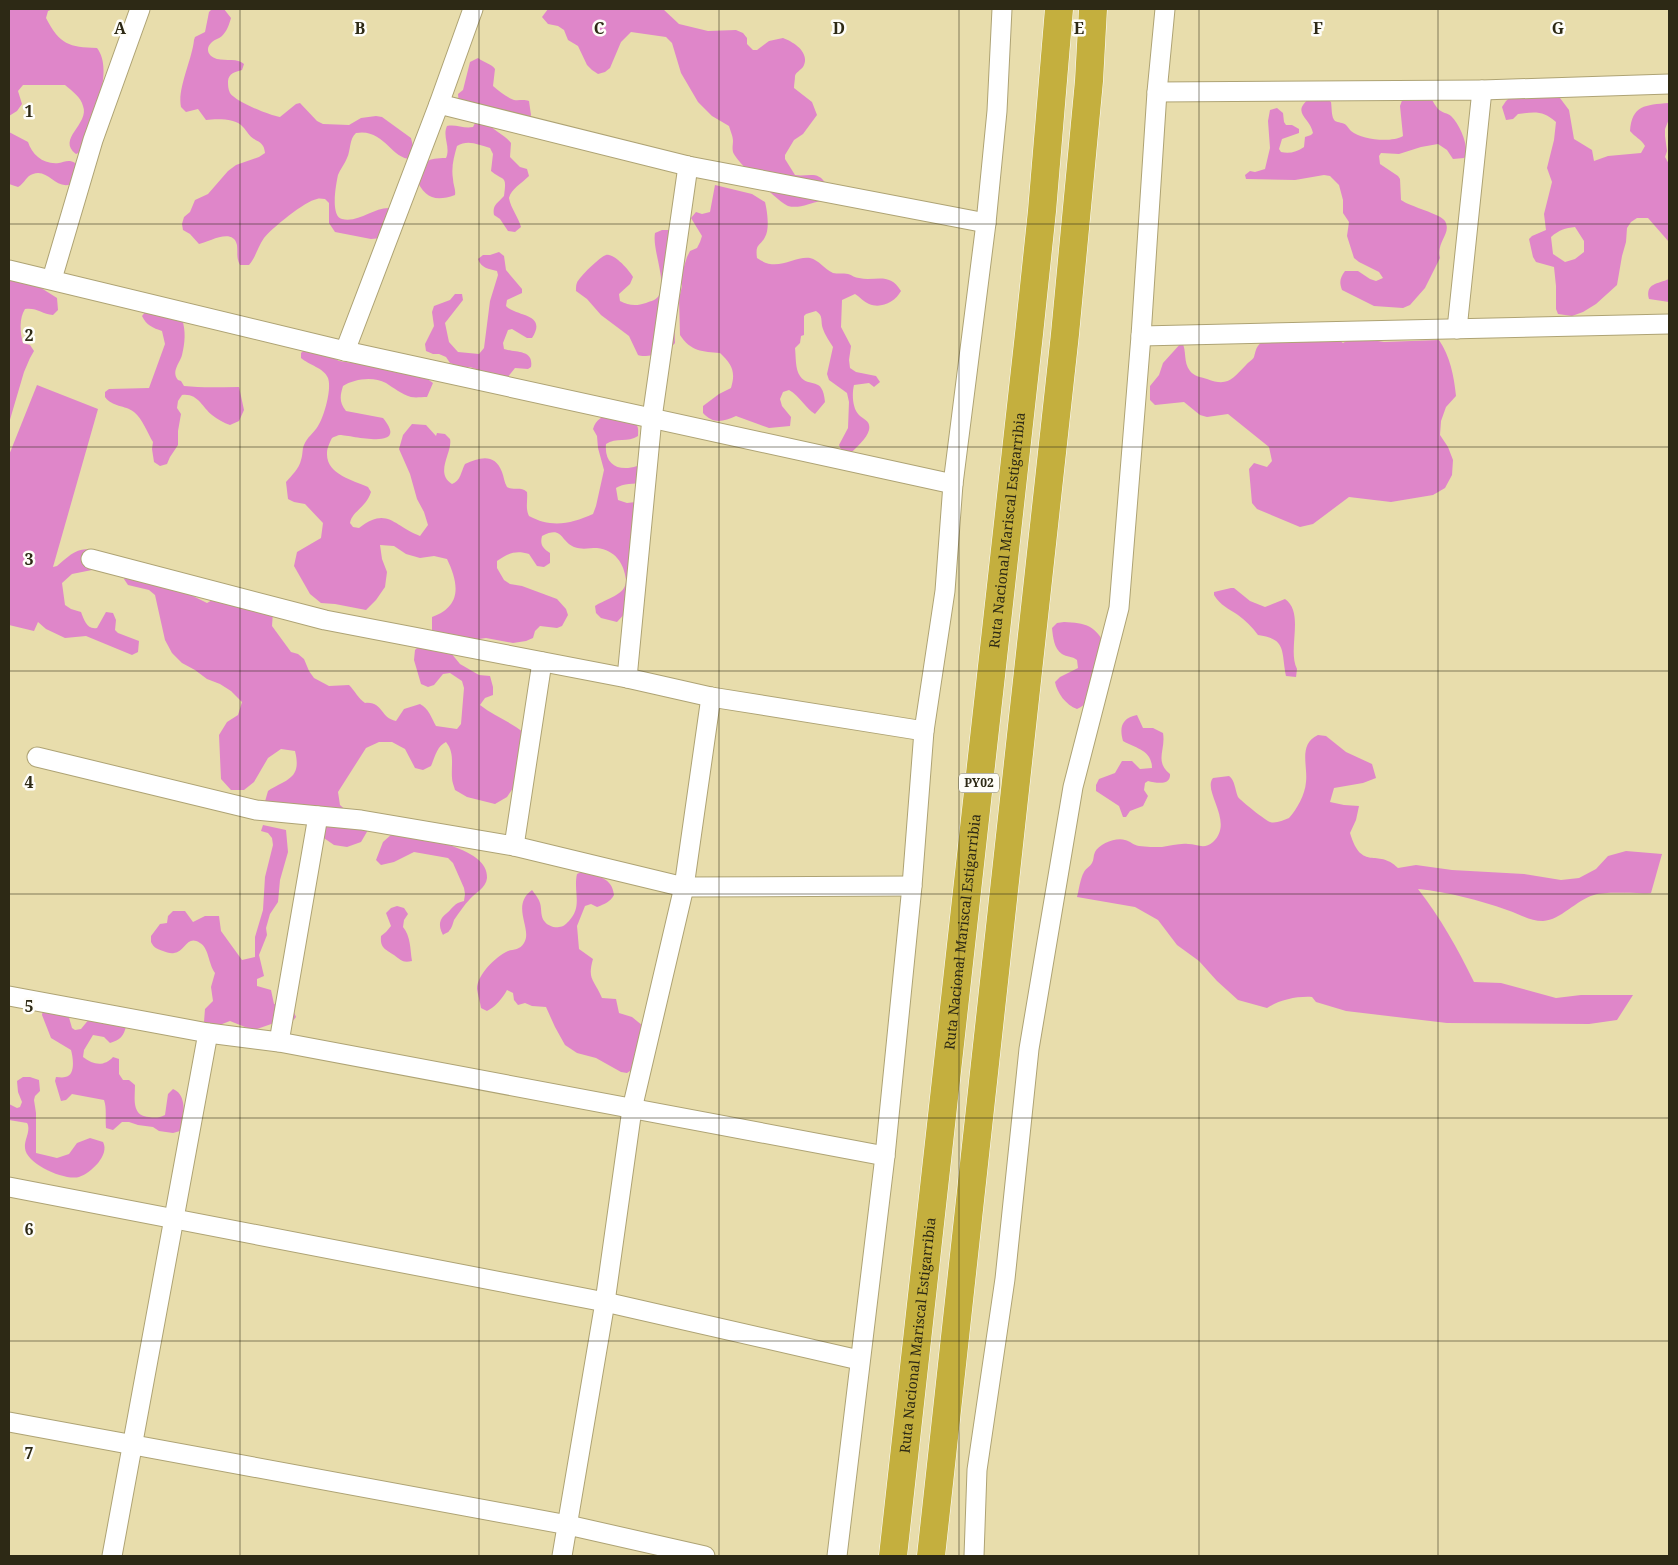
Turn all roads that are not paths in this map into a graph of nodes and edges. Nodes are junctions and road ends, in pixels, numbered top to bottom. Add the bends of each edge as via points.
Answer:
1 (140, 9) edge
2 (473, 9) edge
3 (1002, 9) edge
4 (1058, 9) edge
5 (1093, 9) edge
6 (1165, 9) edge
7 (1669, 84) edge
8 (1482, 90) junction
9 (1157, 92) junction
10 (439, 104) junction
11 (688, 166) junction
12 (986, 222) junction
13 (9, 270) edge
14 (52, 279) junction
15 (1669, 324) edge
16 (1457, 329) junction
17 (1141, 336) junction
18 (345, 351) junction
19 (652, 418) junction
20 (953, 484) junction
21 (91, 559) dead end
22 (542, 662) junction
23 (627, 678) junction
24 (711, 697) junction
25 (924, 731) junction
26 (37, 757) dead end
27 (318, 816) junction
28 (514, 846) junction
29 (912, 886) junction
30 (684, 887) junction
31 (9, 996) edge
32 (208, 1033) junction
33 (279, 1042) junction
34 (632, 1109) junction
35 (885, 1156) junction
36 (9, 1187) edge
37 (173, 1218) junction
38 (605, 1302) junction
39 (859, 1360) junction
40 (9, 1422) edge
41 (132, 1445) junction
42 (568, 1525) junction
43 (112, 1556) edge
44 (562, 1556) edge
45 (705, 1556) edge
46 (837, 1556) edge
47 (893, 1556) edge
48 (931, 1556) edge
49 (974, 1556) edge

1 - 14 street via 92,140
2 - 10 street
3 - 12 street via 997,110
4 - 47 highway, Ruta Nacional Mariscal Estigarribia / PY02 via 1028,344
5 - 48 highway, PY02 via 1065,334
6 - 9 street
7 - 8 street
8 - 9 street
8 - 16 street
9 - 17 street
10 - 11 street
10 - 18 street
11 - 12 street
11 - 19 street
12 - 20 street
13 - 14 street
14 - 18 street
15 - 16 street
16 - 17 street
17 - 49 street via 1118,608 1073,787 1029,1048 1006,1279 977,1470
18 - 19 street
19 - 20 street
19 - 23 street
20 - 25 street via 946,591
21 - 22 street via 325,620
22 - 23 street
22 - 28 street
23 - 24 street
24 - 25 street
24 - 30 street
25 - 29 street
26 - 27 street via 256,810
27 - 28 street via 361,820
27 - 33 street
28 - 30 street
29 - 30 street
29 - 35 street
30 - 34 street
31 - 32 street
32 - 33 street
32 - 37 street
33 - 34 street
34 - 35 street
34 - 38 street
35 - 39 street
36 - 37 street
37 - 38 street
37 - 41 street
38 - 39 street
38 - 42 street
39 - 46 street
40 - 41 street
41 - 42 street
41 - 43 street
42 - 44 street
42 - 45 street

